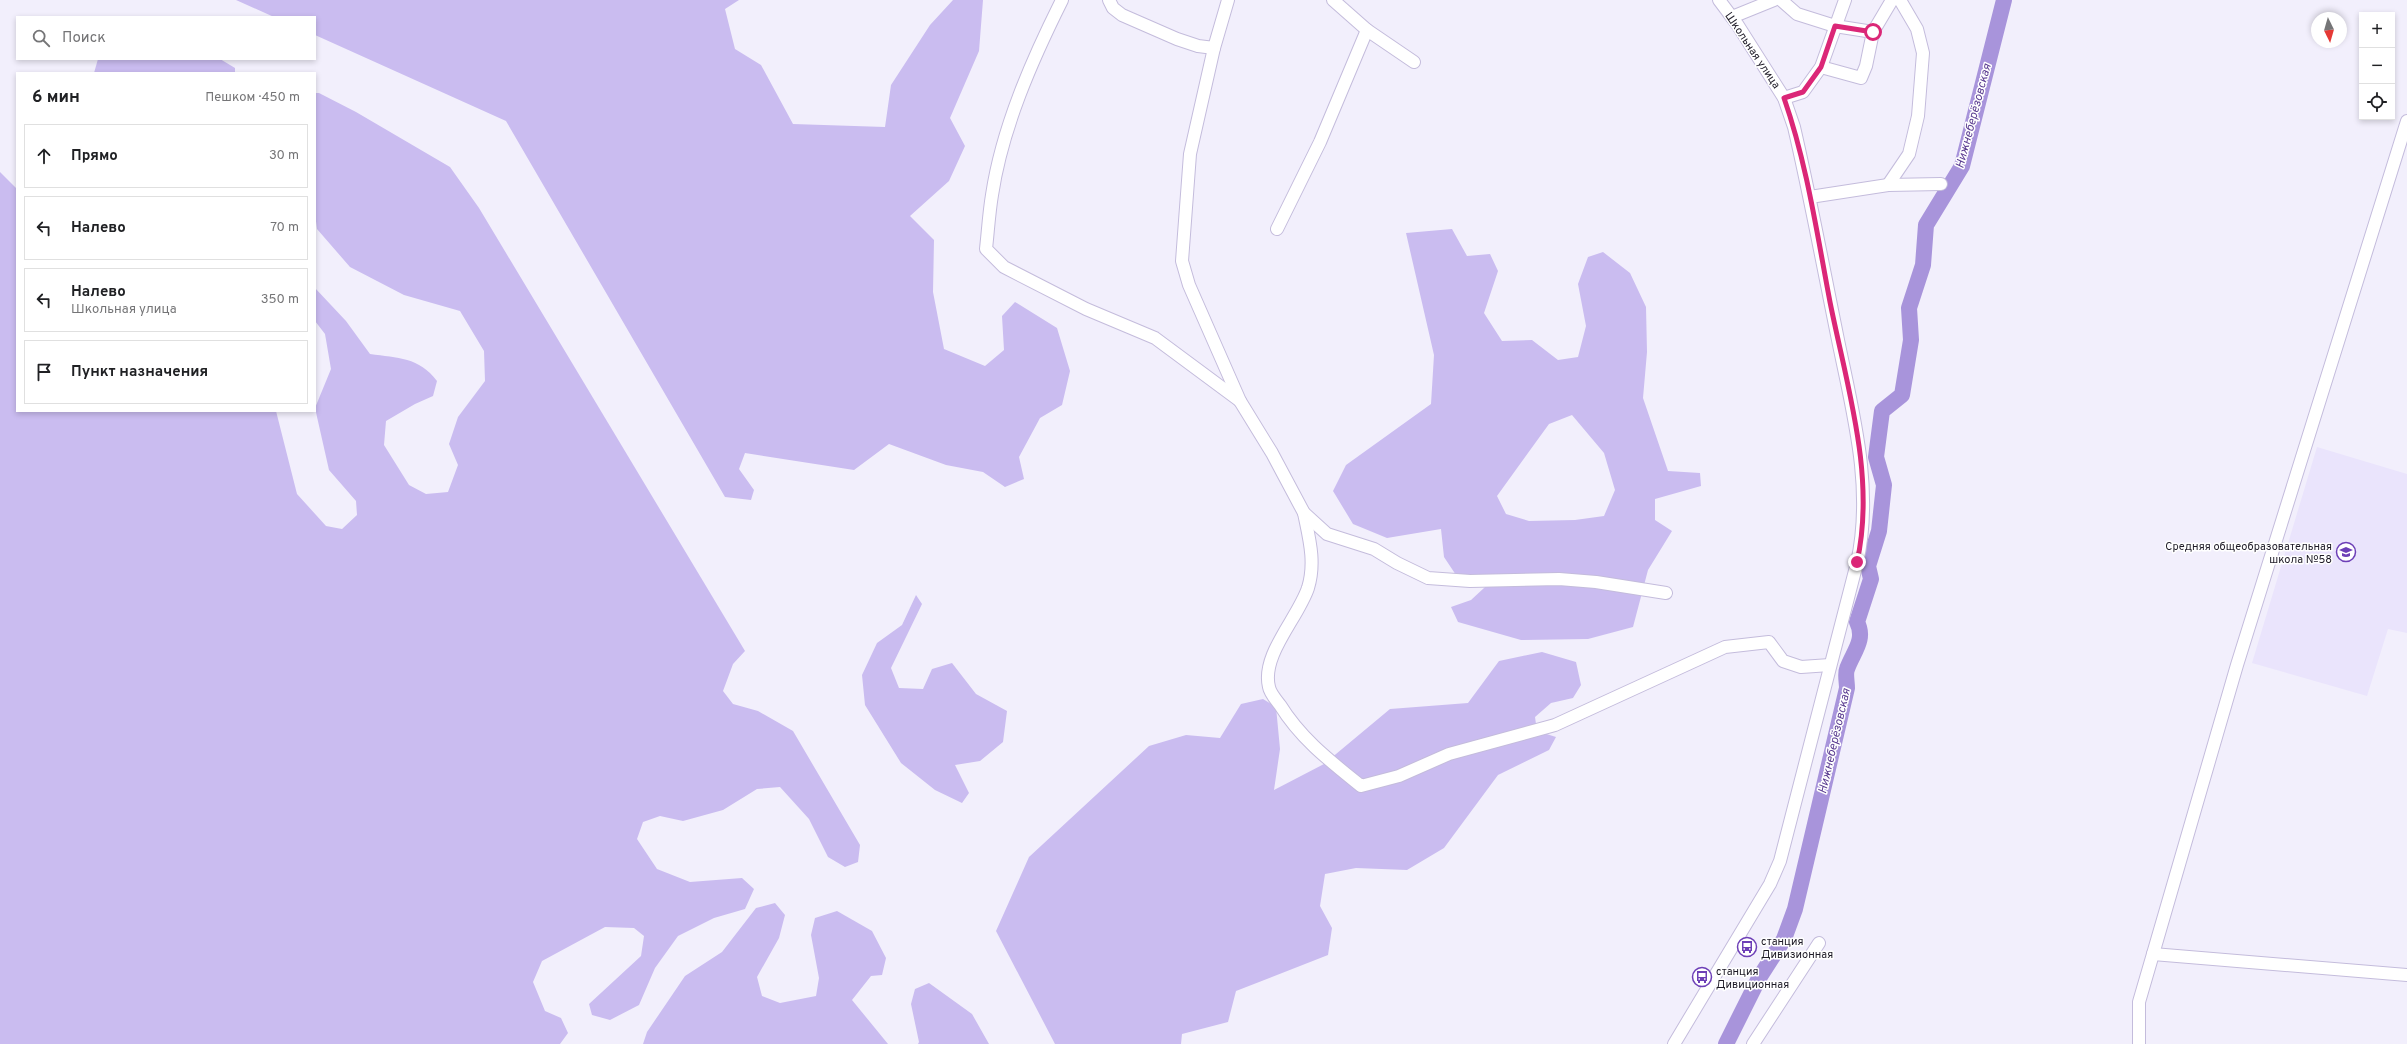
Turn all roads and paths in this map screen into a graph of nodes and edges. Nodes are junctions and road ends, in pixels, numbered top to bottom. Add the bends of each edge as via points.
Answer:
1 (1062, 0) edge
2 (1109, 0) edge
3 (1228, 0) edge
4 (1333, 0) edge
5 (1719, 0) edge
6 (1774, 0) edge
7 (1781, 0) edge
8 (1845, 0) edge
9 (1892, 0) edge
10 (1900, 0) edge
11 (1732, 17) junction
12 (1835, 26) junction
13 (1367, 30) junction
14 (1873, 32) junction
15 (1214, 48) junction
16 (1414, 62) dead end
17 (1821, 67) junction
18 (1784, 98) junction
19 (2407, 121) edge
20 (1941, 184) dead end
21 (1888, 185) junction
22 (1810, 197) junction
23 (1277, 229) dead end
24 (1240, 401) junction
25 (1304, 513) junction
26 (1666, 593) dead end
27 (1830, 666) junction
28 (1819, 943) dead end
29 (2153, 954) junction
30 (2407, 975) edge
31 (1674, 1044) edge
32 (1752, 1044) edge
33 (2139, 1044) edge

1 - 24 street via 1045,34 1008,128 992,194 986,249 1004,267 1086,309 1155,338
2 - 15 street via 1113,8 1122,15 1177,39
3 - 15 street
4 - 13 street
5 - 11 street, Школьная улица
6 - 11 street
7 - 12 street via 1797,14
8 - 12 street
9 - 14 street
10 - 21 street via 1917,29 1923,53 1918,116 1909,154
11 - 18 street, Школьная улица
12 - 14 street
12 - 17 street
13 - 16 street
13 - 23 street via 1320,142
14 - 17 street via 1861,78
15 - 24 street via 1190,154 1182,261 1191,292
17 - 18 street via 1803,92
18 - 22 street, Школьная улица via 1794,127
19 - 29 street via 2237,665
20 - 21 street
21 - 22 street
22 - 27 street, Школьная улица via 1858,443 1864,507 1862,540
24 - 25 street
25 - 26 street via 1327,534 1374,549 1397,564 1428,578 1470,581 1559,579
25 - 27 street via 1311,545 1312,566 1308,587 1270,659 1267,676 1269,689 1297,731 1310,745 1361,786 1399,776 1449,754 1555,725 1725,647 1768,642 1783,661 1801,667
27 - 31 street, Школьная улица via 1780,861 1770,884
28 - 32 street
29 - 30 street
29 - 33 street via 2139,1002

